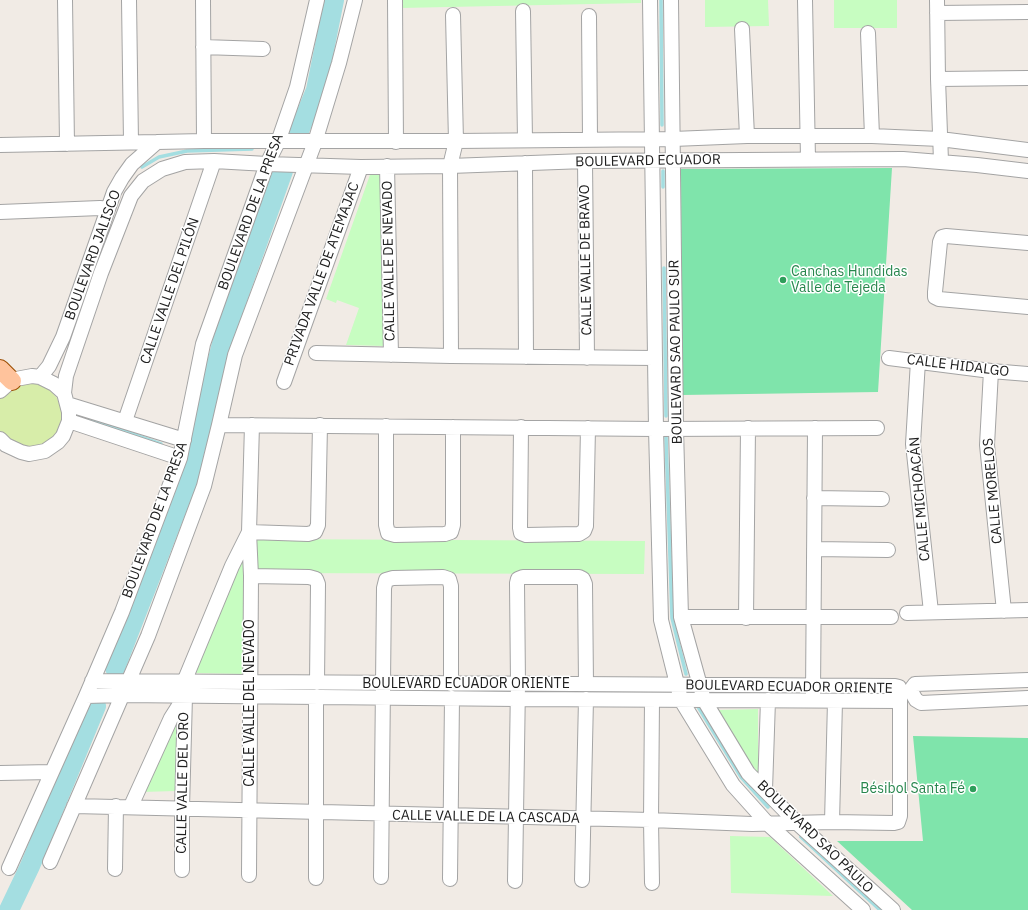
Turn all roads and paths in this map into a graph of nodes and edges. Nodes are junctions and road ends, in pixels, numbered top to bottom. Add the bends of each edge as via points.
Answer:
1 (65, 0) edge
2 (129, 0) edge
3 (202, 0) edge
4 (317, 0) edge
5 (355, 0) edge
6 (395, 0) edge
7 (650, 0) edge
8 (671, 0) edge
9 (805, 0) edge
10 (937, 7) edge
11 (524, 11) dead end
12 (1028, 12) edge
13 (453, 15) dead end
14 (589, 16) dead end
15 (742, 30) dead end
16 (868, 33) dead end
17 (203, 47) junction
18 (263, 49) dead end
19 (1028, 78) edge
20 (938, 79) junction
21 (746, 136) junction
22 (808, 136) junction
23 (872, 136) junction
24 (652, 138) junction
25 (940, 138) junction
26 (590, 139) junction
27 (673, 139) junction
28 (525, 140) junction
29 (204, 141) junction
30 (456, 141) junction
31 (131, 142) junction
32 (157, 142) junction
33 (278, 142) junction
34 (315, 142) junction
35 (396, 142) junction
36 (67, 144) junction
37 (0, 145) edge
38 (1028, 150) edge
39 (808, 159) junction
40 (214, 161) junction
41 (585, 161) junction
42 (652, 161) junction
43 (674, 161) junction
44 (941, 161) junction
45 (525, 163) junction
46 (267, 164) junction
47 (305, 166) junction
48 (387, 166) junction
49 (450, 166) junction
50 (361, 167) junction
51 (1028, 171) edge
52 (108, 209) junction
53 (0, 212) edge
54 (1028, 243) edge
55 (1028, 307) edge
56 (316, 353) dead end
57 (391, 355) junction
58 (451, 356) junction
59 (526, 357) junction
60 (587, 358) junction
61 (655, 358) junction
62 (888, 358) dead end
63 (918, 361) junction
64 (991, 371) junction
65 (1028, 374) edge
66 (40, 377) junction
67 (284, 382) dead end
68 (3, 383) edge
69 (66, 399) junction
70 (68, 420) junction
71 (125, 421) junction
72 (220, 425) junction
73 (252, 425) junction
74 (320, 425) junction
75 (386, 426) junction
76 (453, 427) junction
77 (520, 427) junction
78 (588, 428) junction
79 (676, 428) junction
80 (748, 428) junction
81 (815, 428) junction
82 (877, 428) dead end
83 (656, 429) junction
84 (0, 439) edge
85 (184, 440) junction
86 (180, 458) junction
87 (814, 498) junction
88 (882, 499) dead end
89 (249, 532) junction
90 (814, 549) junction
91 (888, 550) dead end
92 (251, 576) junction
93 (1028, 610) edge
94 (1004, 611) junction
95 (932, 612) junction
96 (907, 613) dead end
97 (681, 617) junction
98 (891, 617) dead end
99 (746, 618) junction
100 (813, 618) junction
101 (1028, 679) edge
102 (92, 681) junction
103 (128, 681) junction
104 (184, 682) junction
105 (250, 682) junction
106 (317, 683) junction
107 (384, 683) junction
108 (451, 684) junction
109 (518, 684) junction
110 (586, 684) junction
111 (677, 685) junction
112 (699, 685) junction
113 (813, 686) junction
114 (123, 695) junction
115 (86, 696) junction
116 (185, 696) junction
117 (250, 696) junction
118 (316, 697) junction
119 (383, 697) junction
120 (452, 698) junction
121 (1028, 698) edge
122 (517, 699) junction
123 (586, 699) junction
124 (652, 700) junction
125 (681, 700) junction
126 (704, 700) junction
127 (768, 700) junction
128 (813, 700) junction
129 (835, 701) junction
130 (900, 701) junction
131 (51, 772) junction
132 (0, 773) edge
133 (765, 790) junction
134 (74, 806) junction
135 (116, 806) junction
136 (131, 806) junction
137 (182, 808) junction
138 (249, 810) junction
139 (316, 812) junction
140 (382, 814) junction
141 (450, 816) junction
142 (516, 817) junction
143 (584, 819) junction
144 (651, 820) junction
145 (832, 822) junction
146 (768, 824) junction
147 (797, 824) junction
148 (50, 862) dead end
149 (9, 868) dead end
150 (115, 869) dead end
151 (182, 870) dead end
152 (249, 875) dead end
153 (381, 877) dead end
154 (316, 878) dead end
155 (450, 879) dead end
156 (582, 880) dead end
157 (515, 881) dead end
158 (652, 883) dead end
159 (863, 910) edge
160 (893, 910) edge

1 - 36 street
2 - 31 street
3 - 17 street
4 - 33 street, BOULEVARD DE LA PRESA via 298,87
5 - 34 street
6 - 35 street
7 - 24 street, BOULEVARD SAO PAULO SUR
8 - 27 street, BOULEVARD SAO PAULO SUR
9 - 22 street
10 - 12 street
10 - 20 street
11 - 28 street
13 - 30 street
14 - 26 street
15 - 21 street
16 - 23 street
17 - 18 street
17 - 29 street
19 - 20 street
20 - 25 street
21 - 22 street, BOULEVARD ECUADOR
21 - 27 street, BOULEVARD ECUADOR
22 - 23 street, BOULEVARD ECUADOR
22 - 39 street
23 - 25 street, BOULEVARD ECUADOR
24 - 26 street, BOULEVARD ECUADOR
24 - 27 street, BOULEVARD ECUADOR
24 - 42 street, BOULEVARD SAO PAULO SUR
25 - 38 street, BOULEVARD ECUADOR
25 - 44 street
26 - 28 street, BOULEVARD ECUADOR
27 - 43 street, BOULEVARD SAO PAULO SUR
28 - 30 street, BOULEVARD ECUADOR
29 - 32 street
29 - 33 street
30 - 35 street, BOULEVARD ECUADOR
30 - 49 street
31 - 32 street
31 - 36 street
32 - 52 street, BOULEVARD JALISCO via 136,160 122,178
33 - 34 street, BOULEVARD ECUADOR
33 - 46 street, BOULEVARD DE LA PRESA
34 - 35 street, BOULEVARD ECUADOR
34 - 47 street
36 - 37 street
39 - 43 street, BOULEVARD ECUADOR
39 - 44 street, BOULEVARD ECUADOR via 903,158
40 - 46 street, BOULEVARD JALISCO
40 - 69 street, BOULEVARD JALISCO via 185,162 162,169 143,181 134,191 101,273 66,376
40 - 71 street, CALLE VALLE DEL PILÓN
41 - 42 street, BOULEVARD ECUADOR
41 - 45 street, BOULEVARD ECUADOR
41 - 60 street, CALLE VALLE DE BRAVO
42 - 43 street, BOULEVARD ECUADOR
42 - 61 street, BOULEVARD SAO PAULO SUR
43 - 79 street, BOULEVARD SAO PAULO SUR
44 - 51 street, BOULEVARD ECUADOR
45 - 49 street, BOULEVARD ECUADOR
45 - 59 street
46 - 47 street, BOULEVARD ECUADOR
46 - 85 street, BOULEVARD DE LA PRESA via 203,344
47 - 50 street, BOULEVARD ECUADOR
47 - 72 street via 235,355
48 - 49 street, BOULEVARD ECUADOR
48 - 50 street, BOULEVARD ECUADOR
48 - 57 street, CALLE VALLE DE NEVADO
49 - 58 street
50 - 67 street, PRIVADA VALLE DE ATEMAJAC
52 - 53 street
52 - 66 street, BOULEVARD JALISCO via 63,337 49,366
54 - 55 street via 942,237 935,292 935,297 939,299
56 - 57 street
57 - 58 street
58 - 59 street
59 - 60 street
60 - 61 street
61 - 83 street, BOULEVARD SAO PAULO SUR
62 - 63 street, CALLE HIDALGO
63 - 64 street, CALLE HIDALGO
63 - 95 street, CALLE MICHOACÁN via 913,444
64 - 65 street, CALLE HIDALGO
64 - 94 street, CALLE MORELOS via 987,445
66 - 68 street via 24,377
66 - 69 street via 54,384
69 - 70 street, BOULEVARD JALISCO
69 - 71 street
70 - 84 street via 63,436 58,442 37,453 17,451
70 - 86 street
71 - 85 street
72 - 73 street
72 - 103 street via 204,486 148,636
73 - 74 street
73 - 89 street, CALLE VALLE DEL NEVADO
74 - 75 street
74 - 89 street via 318,525 315,532
75 - 76 street
75 - 76 street via 386,525 388,533 395,535 451,532
76 - 77 street
77 - 78 street
77 - 78 street via 520,528 521,533 526,535 579,534 584,531
78 - 83 street
79 - 80 street
79 - 83 street
79 - 97 street, BOULEVARD SAO PAULO SUR
80 - 81 street
80 - 99 street
81 - 82 street
81 - 87 street
83 - 111 street, BOULEVARD SAO PAULO SUR via 661,620
85 - 86 street, BOULEVARD DE LA PRESA
86 - 102 street, BOULEVARD DE LA PRESA via 122,612
87 - 88 street
87 - 90 street
89 - 92 street, CALLE VALLE DEL NEVADO
89 - 104 street via 232,566
90 - 91 street
90 - 100 street
92 - 105 street, CALLE VALLE DEL NEVADO
92 - 106 street via 316,579
93 - 94 street
94 - 95 street
95 - 96 street
97 - 99 street
97 - 112 street, BOULEVARD SAO PAULO SUR
98 - 100 street
99 - 100 street
100 - 113 street
101 - 121 street via 915,684 912,688 916,700 921,703
102 - 103 street, BOULEVARD ECUADOR ORIENTE
102 - 115 street, BOULEVARD DE LA PRESA
103 - 104 street, BOULEVARD ECUADOR ORIENTE
103 - 114 street
104 - 105 street, BOULEVARD ECUADOR ORIENTE
105 - 106 street, BOULEVARD ECUADOR ORIENTE
105 - 117 street, CALLE VALLE DEL NEVADO
106 - 107 street, BOULEVARD ECUADOR ORIENTE
107 - 108 street, BOULEVARD ECUADOR ORIENTE
107 - 108 street via 386,580 444,577 449,579 451,586
107 - 119 street
108 - 109 street, BOULEVARD ECUADOR ORIENTE
109 - 110 street, BOULEVARD ECUADOR ORIENTE
109 - 110 street via 518,579 580,577 585,584
109 - 122 street
110 - 111 street, BOULEVARD ECUADOR ORIENTE
111 - 112 street, BOULEVARD ECUADOR ORIENTE
111 - 125 street, BOULEVARD SAO PAULO SUR
112 - 113 street, BOULEVARD ECUADOR ORIENTE
112 - 126 street, BOULEVARD SAO PAULO SUR
113 - 128 street
113 - 130 street, BOULEVARD ECUADOR ORIENTE via 895,686 900,690
114 - 115 street, BOULEVARD ECUADOR ORIENTE
114 - 116 street, BOULEVARD ECUADOR ORIENTE
114 - 134 street
115 - 131 street, BOULEVARD DE LA PRESA
116 - 117 street, BOULEVARD ECUADOR ORIENTE
116 - 136 street via 171,718
116 - 137 street, CALLE VALLE DEL ORO
117 - 118 street, BOULEVARD ECUADOR ORIENTE
117 - 138 street, CALLE VALLE DEL NEVADO
118 - 119 street, BOULEVARD ECUADOR ORIENTE
118 - 139 street
119 - 120 street, BOULEVARD ECUADOR ORIENTE
119 - 140 street
120 - 122 street, BOULEVARD ECUADOR ORIENTE
120 - 141 street
122 - 123 street, BOULEVARD ECUADOR ORIENTE
122 - 142 street
123 - 124 street, BOULEVARD ECUADOR ORIENTE
123 - 143 street
124 - 125 street, BOULEVARD ECUADOR ORIENTE
124 - 144 street
125 - 126 street, BOULEVARD ECUADOR ORIENTE
125 - 146 street, BOULEVARD SAO PAULO via 733,785
126 - 127 street, BOULEVARD ECUADOR ORIENTE
126 - 133 street, BOULEVARD SAO PAULO via 748,773
127 - 128 street, BOULEVARD ECUADOR ORIENTE
127 - 133 street
128 - 129 street, BOULEVARD ECUADOR ORIENTE
129 - 130 street, BOULEVARD ECUADOR ORIENTE
129 - 145 street
130 - 145 street, CALLE VALLE DE LA CASCADA via 898,822
131 - 132 street
131 - 149 street, BOULEVARD DE LA PRESA
133 - 147 street, BOULEVARD SAO PAULO
134 - 135 street, CALLE VALLE DE LA CASCADA
134 - 148 street
135 - 136 street, CALLE VALLE DE LA CASCADA
135 - 150 street
136 - 137 street, CALLE VALLE DE LA CASCADA
137 - 138 street, CALLE VALLE DE LA CASCADA
137 - 151 street, CALLE VALLE DEL ORO
138 - 139 street, CALLE VALLE DE LA CASCADA
138 - 152 street, CALLE VALLE DEL NEVADO
139 - 140 street, CALLE VALLE DE LA CASCADA
139 - 154 street
140 - 141 street, CALLE VALLE DE LA CASCADA
140 - 153 street
141 - 142 street, CALLE VALLE DE LA CASCADA
141 - 155 street
142 - 143 street, CALLE VALLE DE LA CASCADA
142 - 157 street
143 - 144 street, CALLE VALLE DE LA CASCADA
143 - 156 street
144 - 146 street, CALLE VALLE DE LA CASCADA
144 - 158 street
145 - 147 street, CALLE VALLE DE LA CASCADA
146 - 147 street, CALLE VALLE DE LA CASCADA
146 - 159 street, BOULEVARD SAO PAULO
147 - 160 street, BOULEVARD SAO PAULO

